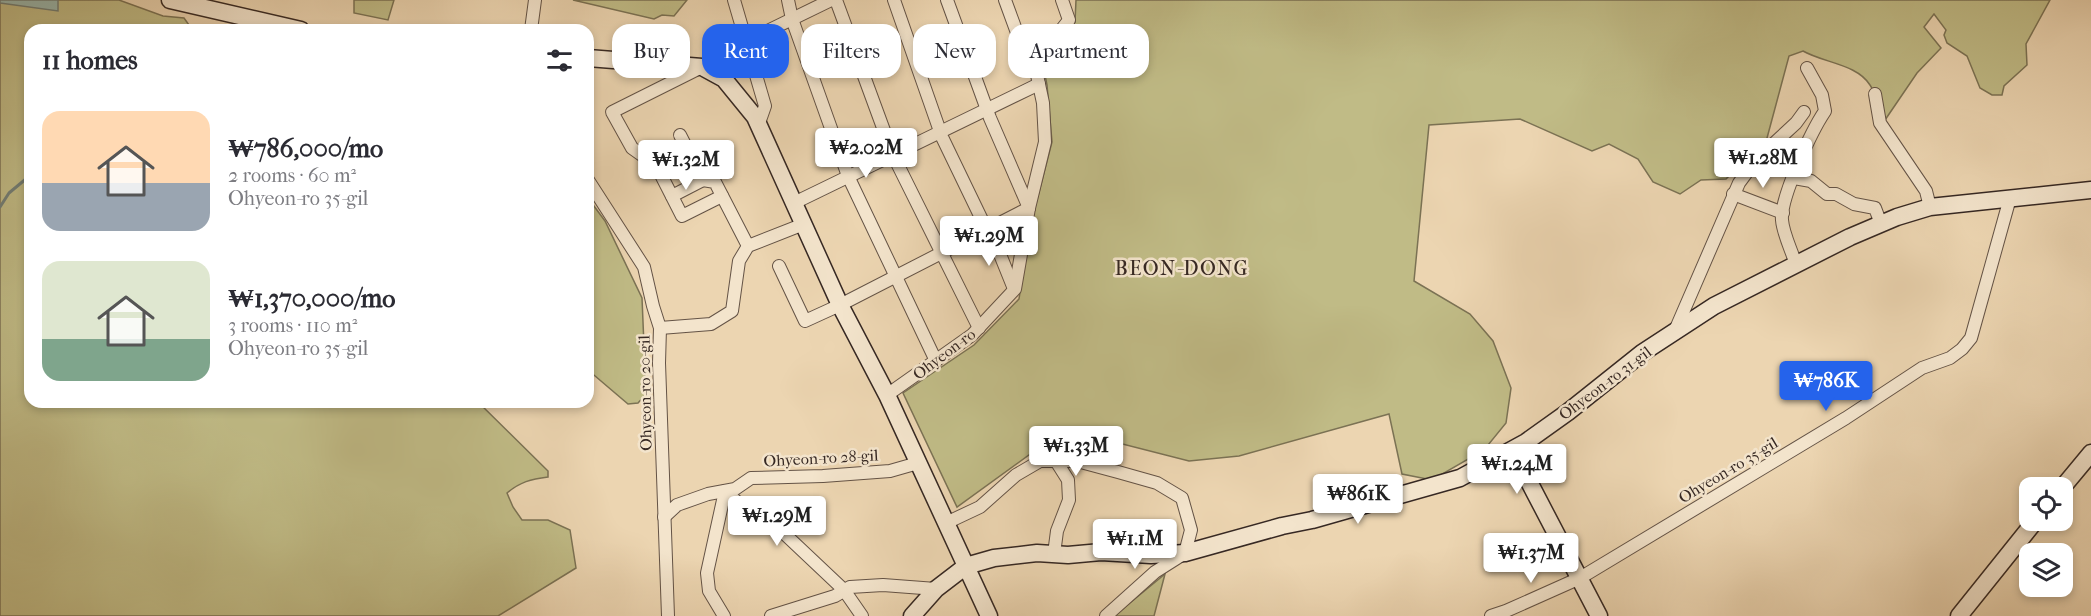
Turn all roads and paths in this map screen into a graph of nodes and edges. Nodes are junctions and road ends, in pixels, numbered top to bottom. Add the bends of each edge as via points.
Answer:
1 (170, 0) edge
2 (535, 0) edge
3 (734, 0) edge
4 (788, 0) edge
5 (831, 0) edge
6 (836, 0) edge
7 (894, 0) edge
8 (947, 0) edge
9 (1005, 0) edge
10 (1062, 0) edge
11 (792, 19) junction
12 (275, 24) edge
13 (532, 24) edge
14 (740, 24) edge
15 (782, 24) edge
16 (1014, 24) edge
17 (1066, 24) edge
18 (594, 58) edge
19 (702, 67) joint
20 (1808, 68) dead end
21 (722, 78) edge
22 (756, 78) edge
23 (1037, 78) edge
24 (1039, 84) junction
25 (1875, 94) dead end
26 (987, 108) junction
27 (1804, 112) dead end
28 (758, 126) junction
29 (939, 132) junction
30 (680, 135) dead end
31 (893, 155) junction
32 (848, 176) junction
33 (1794, 178) junction
34 (703, 180) junction
35 (594, 189) edge
36 (2091, 190) edge
37 (1733, 194) junction
38 (672, 196) junction
39 (722, 196) junction
40 (2010, 198) junction
41 (794, 203) junction
42 (1930, 207) junction
43 (1029, 208) junction
44 (1783, 213) junction
45 (804, 224) junction
46 (1881, 224) junction
47 (989, 230) junction
48 (748, 246) junction
49 (942, 254) junction
50 (1796, 265) junction
51 (779, 266) dead end
52 (896, 277) junction
53 (1015, 289) junction
54 (840, 305) junction
55 (660, 328) junction
56 (979, 328) junction
57 (1674, 333) junction
58 (936, 361) junction
59 (886, 396) junction
60 (1513, 451) junction
61 (2091, 453) edge
62 (1056, 461) junction
63 (918, 463) junction
64 (2071, 477) edge
65 (725, 491) junction
66 (664, 517) junction
67 (946, 523) junction
68 (2027, 531) edge
69 (1185, 553) junction
70 (1054, 554) junction
71 (966, 566) junction
72 (1580, 578) junction
73 (936, 589) junction
74 (844, 591) junction
75 (668, 616) edge
76 (724, 616) edge
77 (773, 616) edge
78 (862, 616) edge
79 (912, 616) edge
80 (989, 616) edge
81 (1106, 616) edge
82 (1491, 616) edge
83 (1599, 616) edge
84 (1959, 616) edge

1 - 12 street
2 - 13 street
3 - 14 street
4 - 11 street
5 - 11 street
6 - 31 street
7 - 29 street
8 - 26 street
9 - 16 street
10 - 17 street via 1069,20
11 - 15 street
11 - 32 street
18 - 19 street
19 - 38 street via 612,112 632,148 656,165
20 - 33 street via 1825,111
21 - 28 street
22 - 28 street via 765,106
23 - 24 street
24 - 26 street
24 - 43 street via 1045,142
25 - 42 street via 1880,123 1926,191
26 - 29 street
26 - 43 street
27 - 37 street via 1756,160
28 - 41 street
29 - 31 street
29 - 47 street
30 - 34 street
31 - 32 street
31 - 49 street
32 - 41 street
32 - 52 street
33 - 44 street
33 - 46 street via 1811,181 1827,194 1836,194 1854,204 1875,208
34 - 38 street
34 - 39 street via 715,183
35 - 55 street, Ohyeon-ro 20-gil via 644,267
36 - 40 street, Ohyeon-ro 31-gil
37 - 44 street
37 - 57 street
38 - 39 street via 682,216
39 - 48 street
40 - 42 street, Ohyeon-ro 31-gil
40 - 72 street, Ohyeon-ro 35-gil via 1971,338 1962,349 1922,368
41 - 45 street
42 - 46 street, Ohyeon-ro 31-gil
43 - 47 street
43 - 53 street
44 - 50 street
45 - 48 street
45 - 54 street
46 - 50 street, Ohyeon-ro 31-gil
47 - 49 street
47 - 53 street
48 - 55 street via 739,261 732,311 711,324
49 - 52 street
49 - 56 street
50 - 57 street, Ohyeon-ro 31-gil via 1714,306
51 - 54 street via 805,321
52 - 54 street
52 - 58 street
53 - 56 street, Ohyeon-ro
54 - 59 street
55 - 66 street, Ohyeon-ro 20-gil
56 - 58 street, Ohyeon-ro
57 - 60 street, Ohyeon-ro 31-gil
58 - 59 street, Ohyeon-ro
59 - 63 street
60 - 69 street, Ohyeon-ro 31-gil via 1448,482
60 - 72 street
61 - 64 street
62 - 67 street via 1040,461 1016,475 980,507
62 - 69 street via 1077,461 1157,483 1182,498 1191,530
62 - 70 street via 1068,480 1069,500 1057,531
63 - 65 street, Ohyeon-ro 28-gil via 890,471 751,478
63 - 67 street
65 - 66 street, Ohyeon-ro 28-gil via 677,505
65 - 74 street via 772,522
65 - 76 street via 707,573 709,591
66 - 75 street, Ohyeon-ro 20-gil
67 - 71 street
68 - 84 street
69 - 70 street, Ohyeon-ro 31-gil
69 - 81 street via 1155,572
70 - 71 street, Ohyeon-ro 31-gil via 1016,554
71 - 73 street
71 - 80 street
72 - 82 street, Ohyeon-ro 35-gil
72 - 83 street
73 - 74 street via 883,585 850,587
73 - 79 street
74 - 77 street
74 - 78 street

